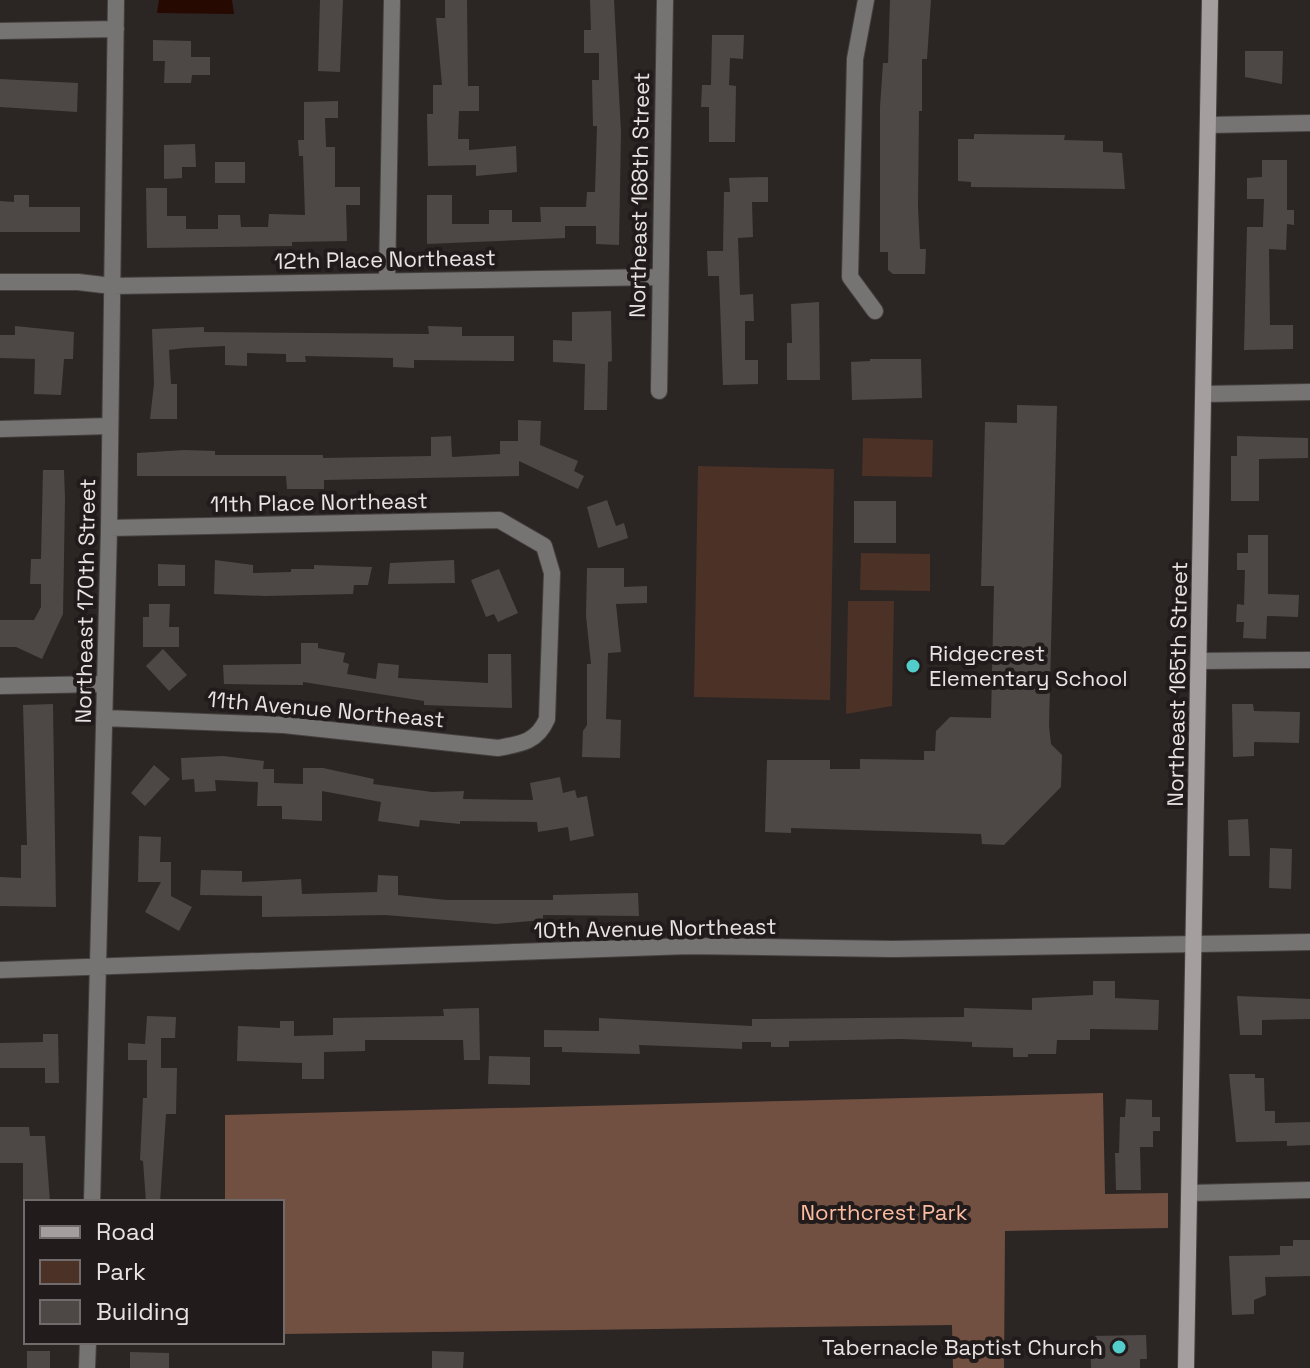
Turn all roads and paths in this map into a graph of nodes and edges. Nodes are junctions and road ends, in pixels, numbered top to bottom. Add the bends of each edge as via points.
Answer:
1 (116, 0) edge
2 (392, 0) edge
3 (665, 0) edge
4 (866, 0) edge
5 (1210, 0) edge
6 (116, 29) junction
7 (0, 31) edge
8 (1310, 123) edge
9 (1208, 125) junction
10 (659, 277) junction
11 (387, 281) junction
12 (0, 282) edge
13 (112, 286) junction
14 (875, 311) dead end
15 (659, 391) dead end
16 (1310, 392) edge
17 (1204, 394) junction
18 (110, 426) junction
19 (0, 429) edge
20 (109, 528) junction
21 (1310, 660) edge
22 (1200, 661) junction
23 (103, 684) junction
24 (0, 686) edge
25 (104, 718) junction
26 (541, 733) joint
27 (1310, 942) edge
28 (1194, 943) junction
29 (99, 968) junction
30 (0, 970) edge
31 (1310, 1190) edge
32 (1190, 1193) junction
33 (92, 1200) edge
34 (88, 1344) edge
35 (87, 1368) edge
36 (1186, 1368) edge

1 - 6 street, Northeast 170th Street
2 - 11 street
3 - 10 street, Northeast 168th Street
4 - 14 street via 855,59 850,277
5 - 9 street, Northeast 165th Street
6 - 7 street
6 - 13 street, Northeast 170th Street
8 - 9 street
9 - 17 street, Northeast 165th Street
10 - 11 street, 12th Place Northeast
10 - 15 street, Northeast 168th Street
11 - 13 street, 12th Place Northeast
12 - 13 street, 12th Place Northeast
13 - 18 street, Northeast 170th Street
16 - 17 street
17 - 22 street, Northeast 165th Street
18 - 19 street
18 - 20 street, Northeast 170th Street
20 - 23 street, Northeast 170th Street
20 - 26 street, 11th Place Northeast via 499,520 527,533 544,546 552,573 547,719
21 - 22 street
22 - 28 street, Northeast 165th Street
23 - 24 street
23 - 25 street, Northeast 170th Street
25 - 26 street, 11th Avenue Northeast via 284,725 498,748 524,744
25 - 29 street, Northeast 170th Street
27 - 28 street, 10th Avenue Northeast
28 - 29 street, 10th Avenue Northeast via 893,949 689,946
28 - 32 street, Northeast 165th Street
29 - 30 street, 10th Avenue Northeast
29 - 33 street, Northeast 170th Street
31 - 32 street
32 - 36 street, Northeast 165th Street
34 - 35 street

